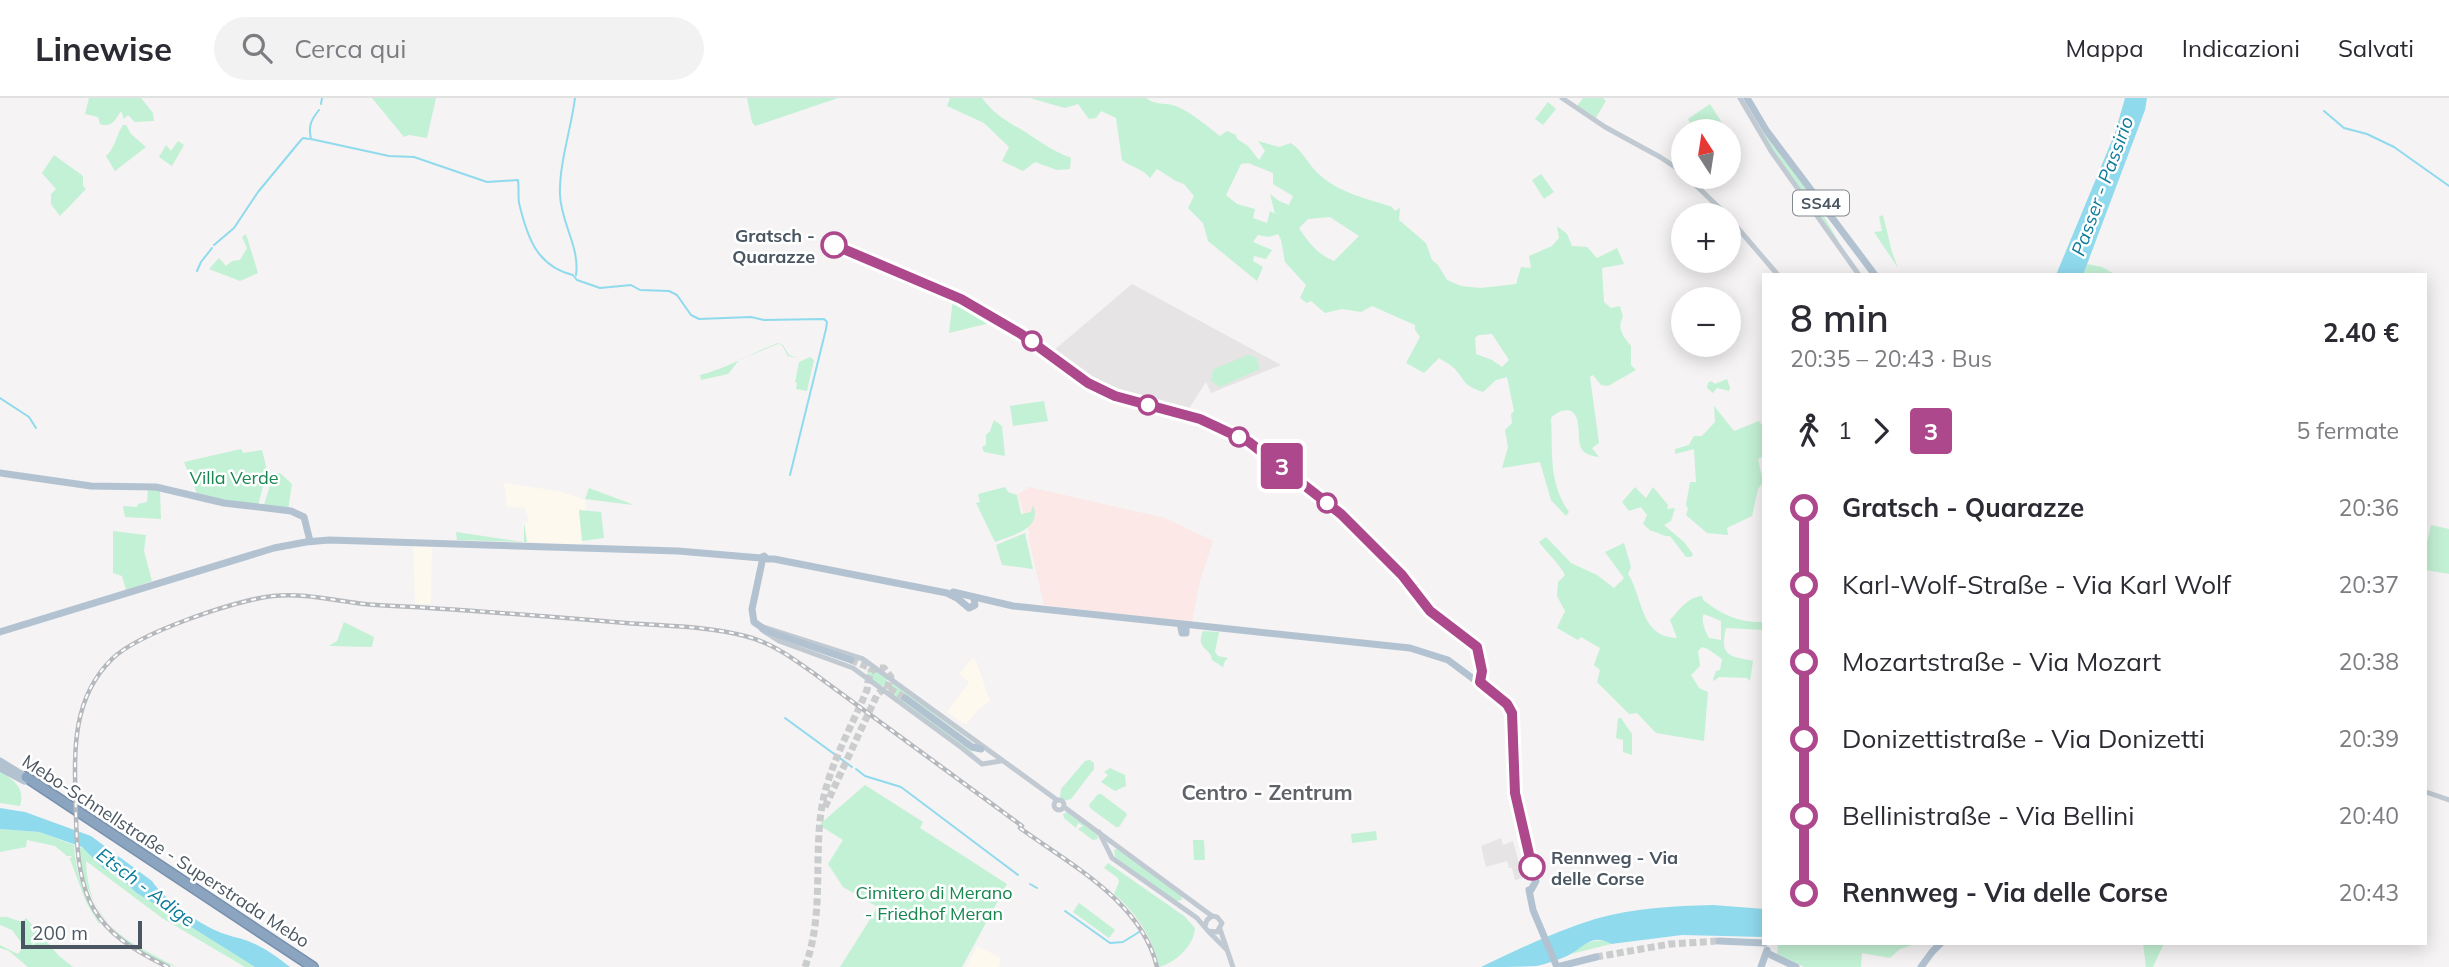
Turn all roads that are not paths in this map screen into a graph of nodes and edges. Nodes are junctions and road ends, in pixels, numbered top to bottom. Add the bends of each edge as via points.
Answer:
1 (1562, 98) edge
2 (1740, 98) edge
3 (1746, 98) edge
4 (1671, 165) edge
5 (1699, 189) edge
6 (1714, 203) edge
7 (1741, 232) edge
8 (1776, 273) edge
9 (1858, 273) edge
10 (1873, 273) edge
11 (0, 473) edge
12 (310, 541) junction
13 (763, 560) junction
14 (760, 628) junction
15 (0, 632) edge
16 (851, 660) tunnel mouth
17 (874, 666) junction
18 (865, 677) junction
19 (890, 679) junction
20 (882, 690) junction
21 (905, 698) tunnel mouth
22 (980, 753) junction
23 (993, 755) junction
24 (1003, 761) junction
25 (991, 763) junction
26 (0, 765) edge
27 (25, 779) junction
28 (2427, 792) edge
29 (2449, 800) edge
30 (1099, 832) junction
31 (1120, 848) junction
32 (1111, 854) junction
33 (1186, 897) junction
34 (1179, 906) junction
35 (1212, 916) junction
36 (1207, 928) junction
37 (1217, 933) junction
38 (1719, 941) tunnel mouth
39 (1939, 945) edge
40 (1765, 946) edge
41 (1226, 949) junction
42 (1596, 957) tunnel mouth
43 (1556, 965) edge
44 (304, 967) edge
45 (313, 967) edge
46 (1233, 967) edge
47 (1760, 967) edge
48 (1796, 967) edge
49 (1921, 967) edge

1 - 4 street
2 - 9 street via 1776,159
3 - 10 main road, SS44
5 - 6 street
7 - 8 street
11 - 12 main road via 91,486 152,486 224,503 292,511 304,517
12 - 13 main road via 678,551
12 - 15 main road
13 - 14 main road via 751,614
13 - 43 main road via 958,593 973,601 1423,650 1448,660 1480,682 1513,716 1515,793 1535,877 1533,910
14 - 16 main road
14 - 17 street via 854,655
14 - 18 street via 779,641 845,664
17 - 18 street via 865,668
17 - 19 street
18 - 20 street
19 - 20 street via 890,686
19 - 22 street
20 - 22 street
21 - 22 main road
22 - 23 street via 989,749
22 - 25 street via 983,765
23 - 24 street
23 - 25 street
24 - 25 street
24 - 30 street via 1050,796 1058,810 1064,807
26 - 27 main road, Mebo-Schnellstraße - Superstrada Mebo
27 - 44 highway, Mebo-Schnellstraße - Superstrada Mebo
27 - 45 highway, Mebo-Schnellstraße - Superstrada Mebo
28 - 29 street
30 - 31 street
30 - 32 street
31 - 32 street
31 - 33 street
32 - 34 street
33 - 34 street
33 - 35 street
34 - 36 street
35 - 36 street via 1206,920
35 - 37 street via 1221,921
36 - 37 street
37 - 41 street
37 - 41 street
38 - 40 main road
39 - 49 main road
40 - 47 main road
40 - 48 main road
41 - 46 street
42 - 43 main road

